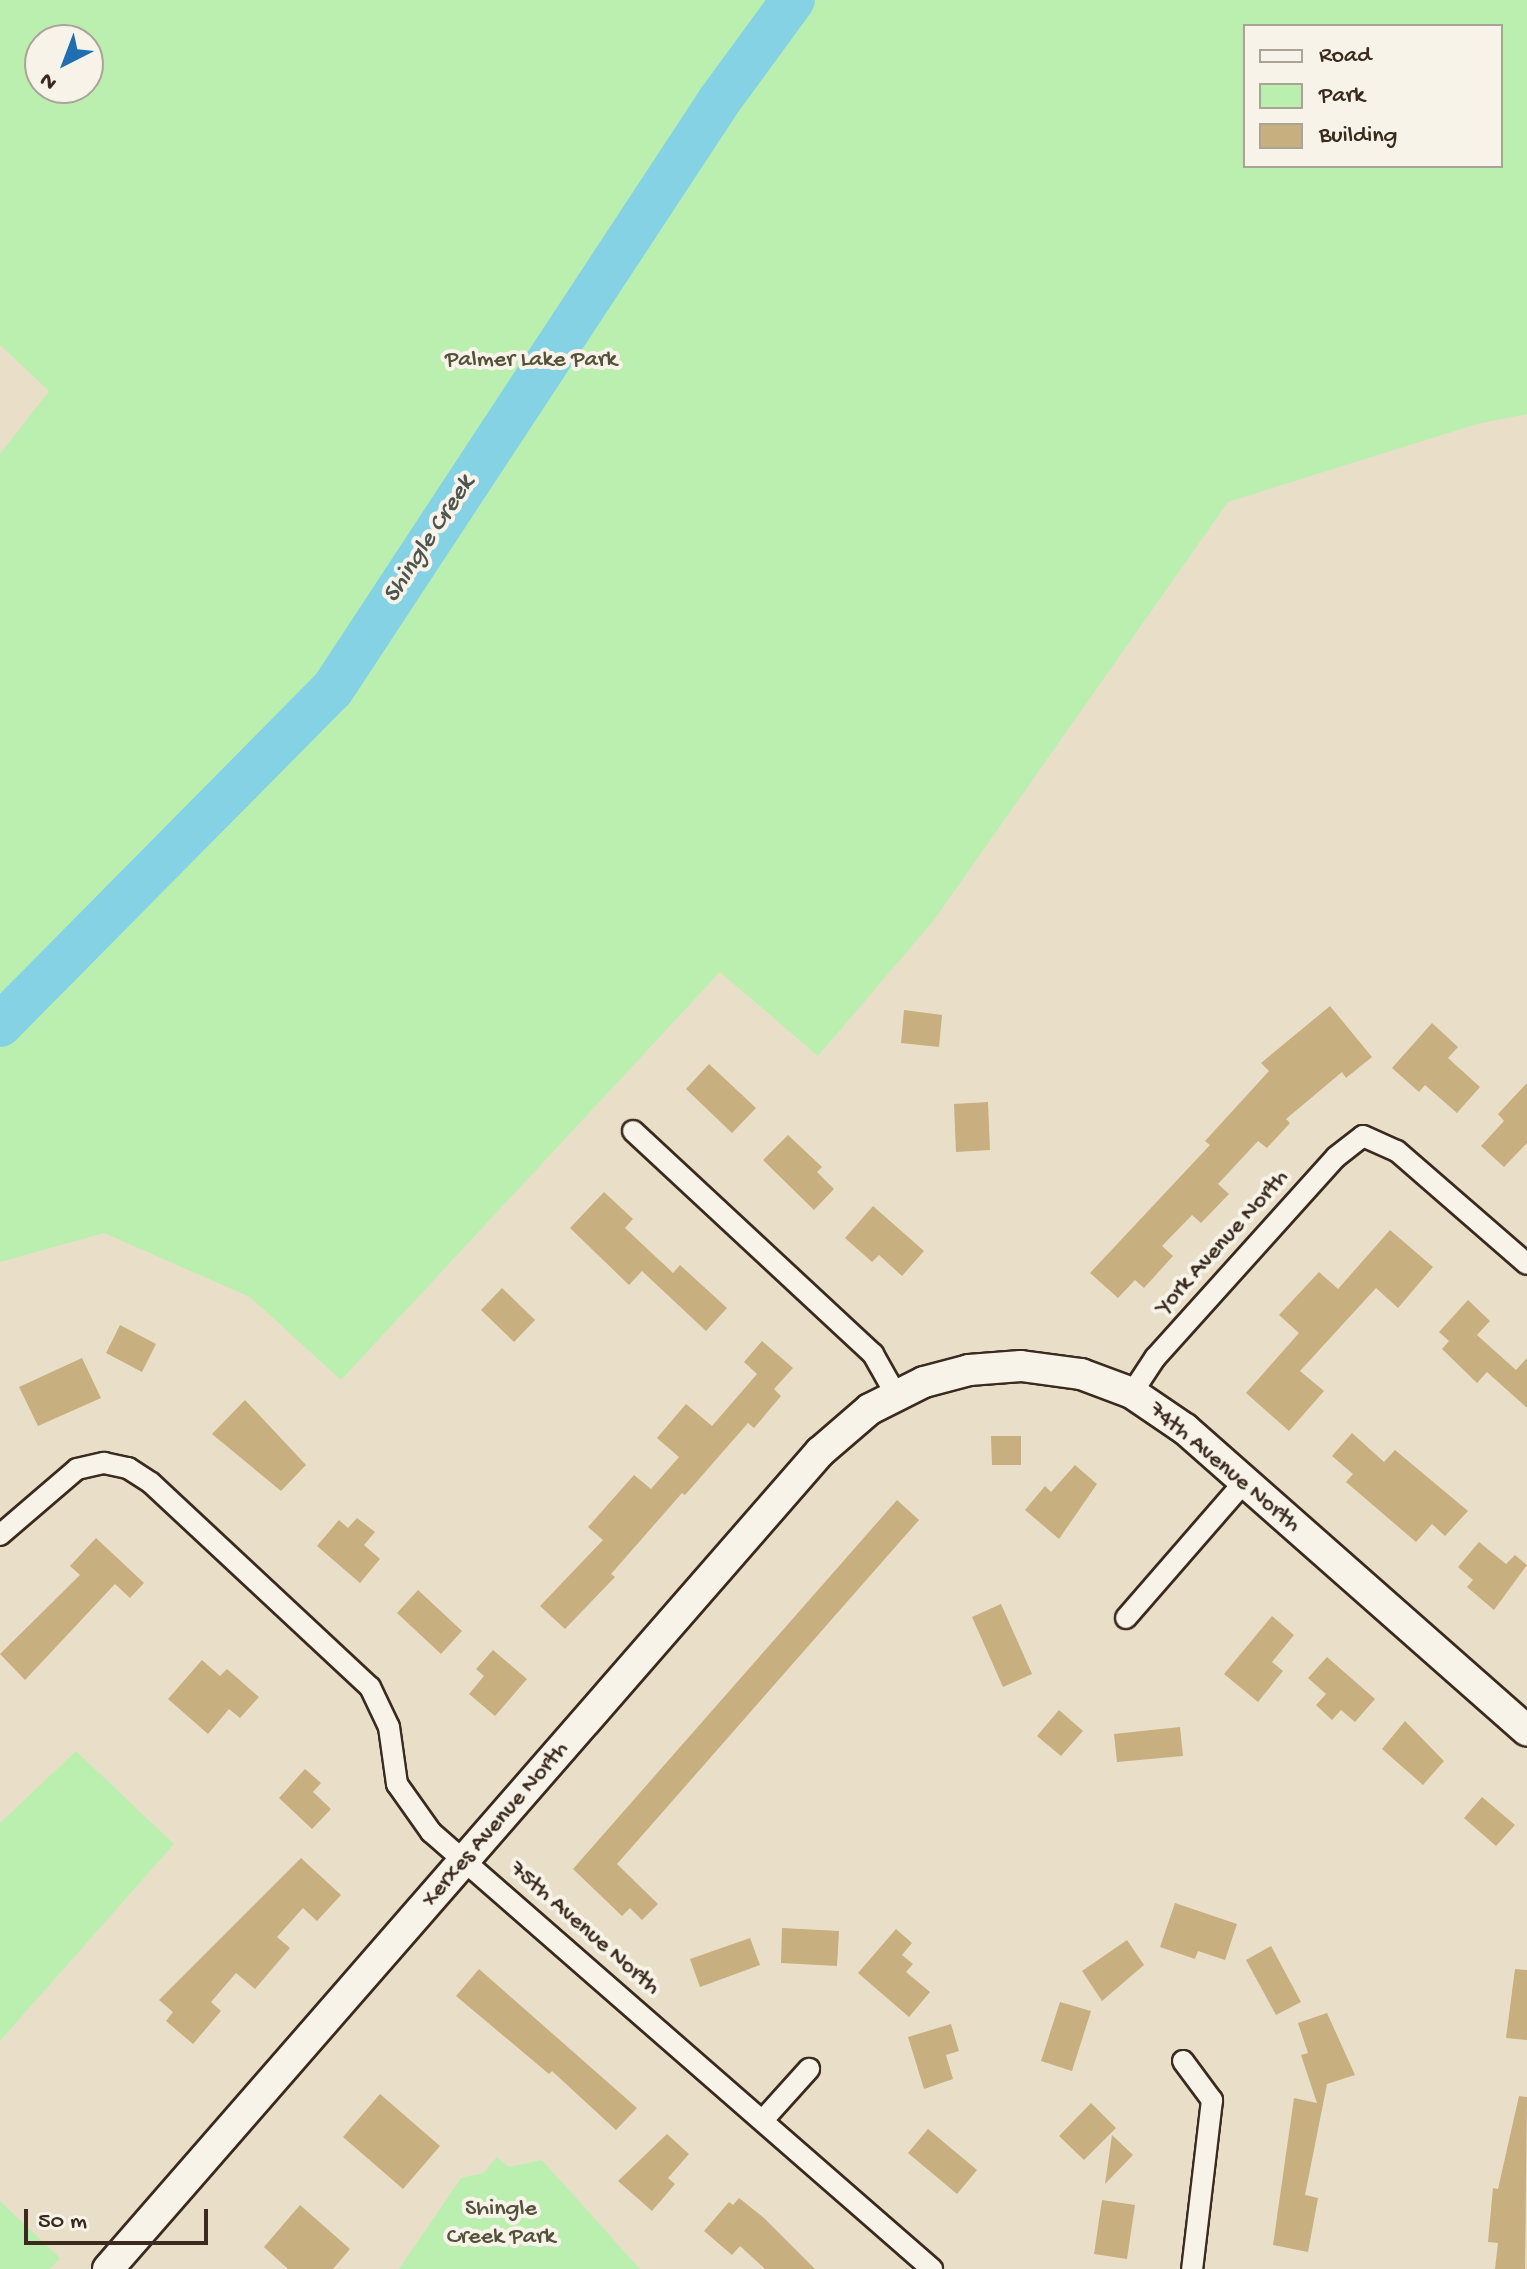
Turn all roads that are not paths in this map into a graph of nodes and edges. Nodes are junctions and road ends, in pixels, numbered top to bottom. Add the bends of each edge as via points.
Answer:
1 (633, 1131) dead end
2 (1524, 1257) edge
3 (895, 1393) junction
4 (1132, 1393) junction
5 (1245, 1481) junction
6 (0, 1535) edge
7 (1126, 1618) dead end
8 (1527, 1730) edge
9 (465, 1860) junction
10 (1183, 2061) dead end
11 (809, 2069) dead end
12 (763, 2120) junction
13 (108, 2269) edge
14 (932, 2269) edge
15 (1192, 2269) edge

1 - 3 street via 873,1354
2 - 4 street, York Avenue North via 1397,1151 1363,1136 1336,1157 1155,1358
3 - 4 street, 74th Avenue North via 949,1374 1021,1366 1081,1374
3 - 9 street, Xerxes Avenue North via 820,1452
4 - 5 street, 74th Avenue North via 1185,1429
5 - 7 street
5 - 8 street, 74th Avenue North
6 - 9 street, 75th Avenue North via 77,1469 104,1463 128,1468 151,1483 370,1687 389,1727 394,1772 408,1806
9 - 12 street, 75th Avenue North
9 - 13 street, Xerxes Avenue North
10 - 15 street via 1212,2100
11 - 12 street
12 - 14 street, 75th Avenue North

